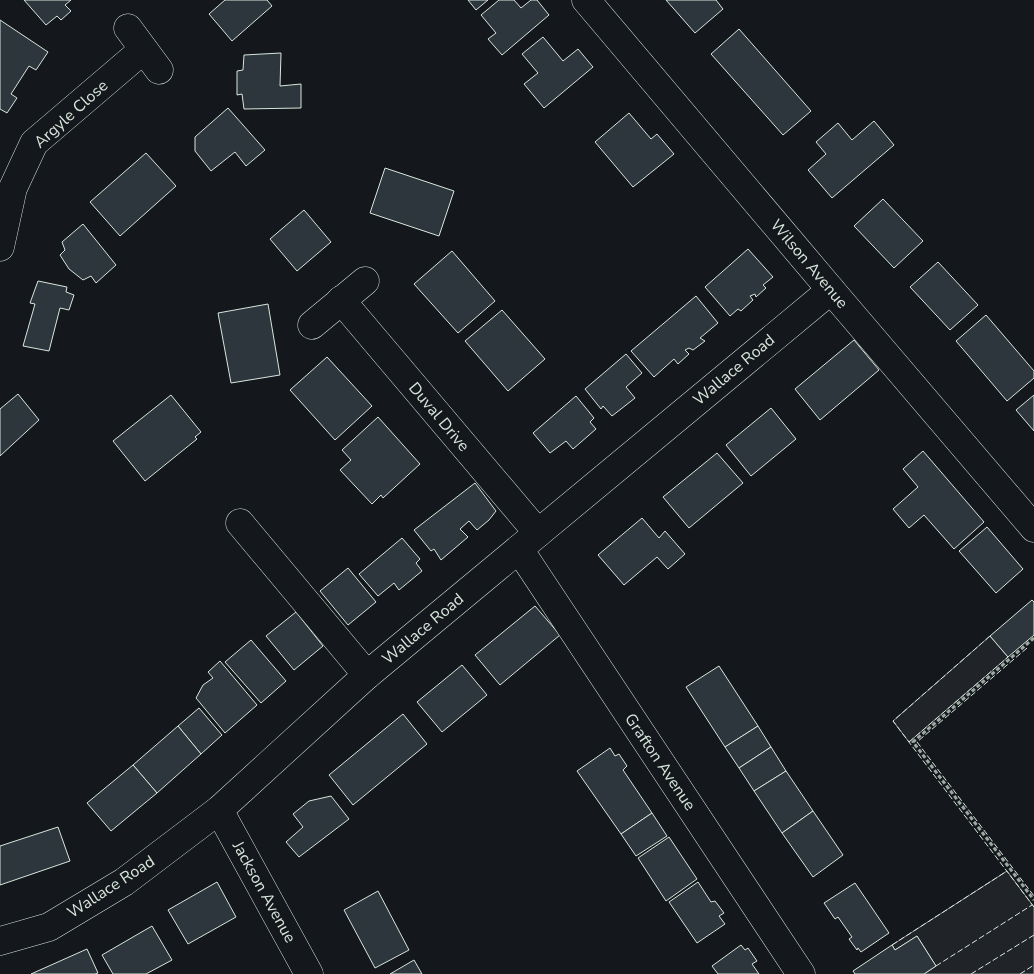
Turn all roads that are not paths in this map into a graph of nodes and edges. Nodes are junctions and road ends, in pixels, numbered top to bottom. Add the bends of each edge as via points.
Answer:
1 (586, 0) edge
2 (128, 28) dead end
3 (0, 247) edge
4 (365, 281) dead end
5 (830, 290) junction
6 (341, 300) junction
7 (312, 324) dead end
8 (240, 523) dead end
9 (1034, 528) edge
10 (528, 541) junction
11 (367, 675) junction
12 (219, 810) junction
13 (0, 941) edge
14 (309, 974) edge
15 (801, 974) edge

1 - 5 street, Wilson Avenue
2 - 3 street, Argyle Close via 151,60 34,143 13,188
4 - 6 street
5 - 9 street, Wilson Avenue
5 - 10 street, Wallace Road
6 - 7 street
6 - 10 street, Duval Drive
8 - 11 street
10 - 11 street, Wallace Road
10 - 15 street, Grafton Avenue
11 - 12 street, Wallace Road
12 - 13 street, Wallace Road via 124,882 49,927
12 - 14 street, Jackson Avenue

